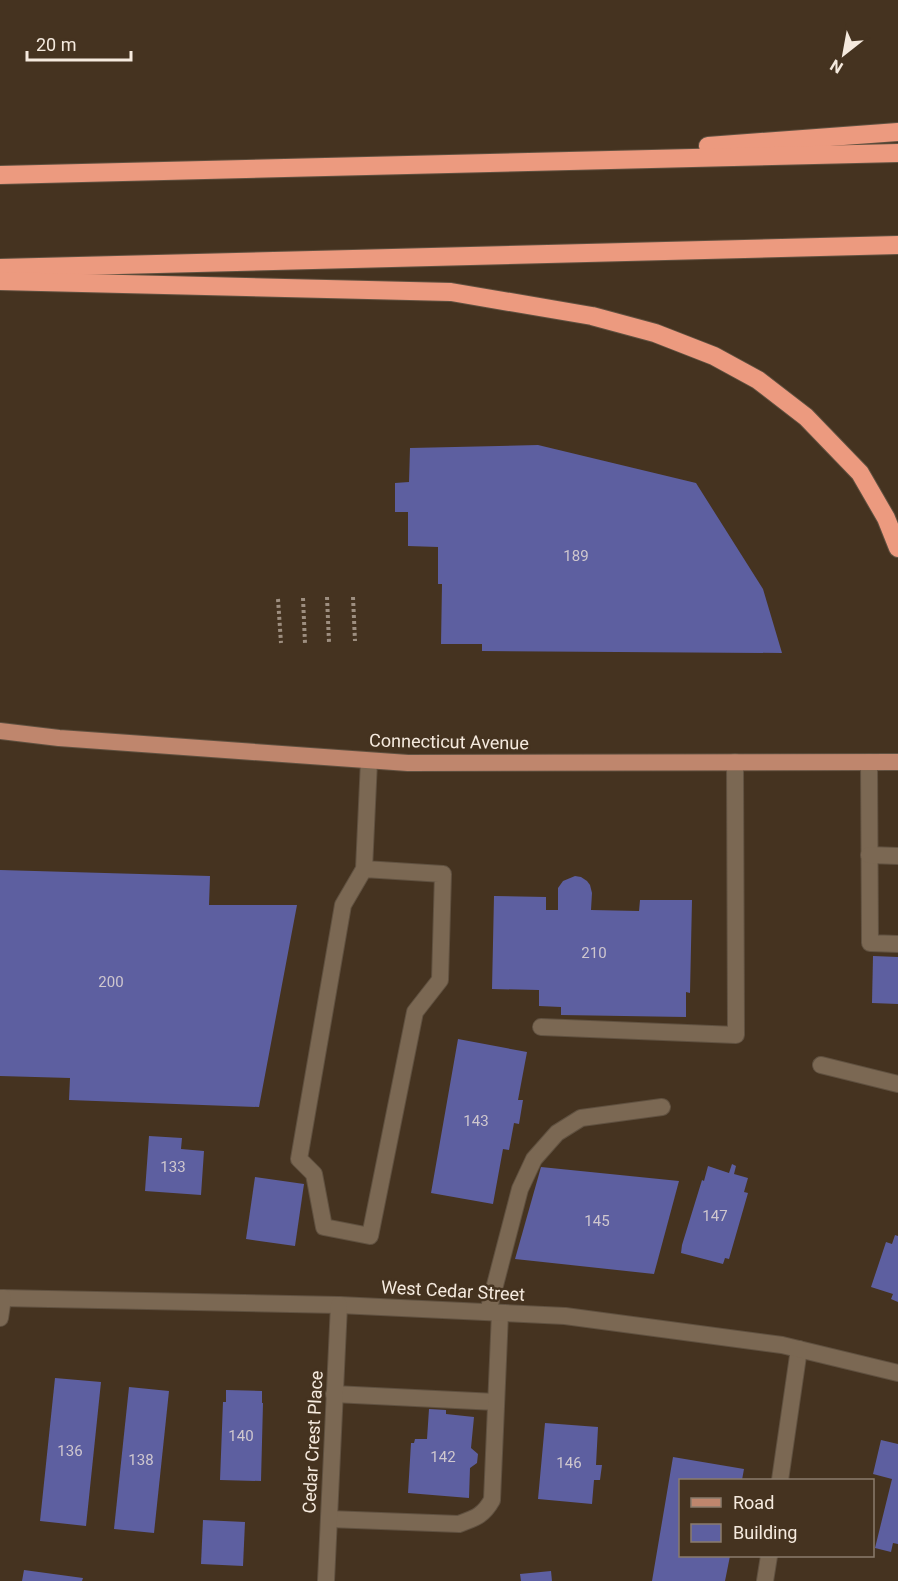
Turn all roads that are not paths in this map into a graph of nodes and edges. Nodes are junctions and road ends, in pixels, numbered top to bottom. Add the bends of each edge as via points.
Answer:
1 (898, 132) edge
2 (898, 153) edge
3 (480, 163) junction
4 (0, 175) edge
5 (898, 245) edge
6 (0, 268) edge
7 (0, 281) edge
8 (898, 548) edge
9 (0, 731) edge
10 (369, 761) junction
11 (735, 762) junction
12 (869, 762) junction
13 (898, 762) edge
14 (869, 855) junction
15 (898, 856) edge
16 (364, 869) junction
17 (898, 944) edge
18 (542, 1027) dead end
19 (821, 1065) dead end
20 (898, 1084) edge
21 (662, 1107) dead end
22 (1, 1298) edge
23 (339, 1305) junction
24 (494, 1313) junction
25 (0, 1318) edge
26 (799, 1349) junction
27 (898, 1373) edge
28 (334, 1394) junction
29 (496, 1402) junction
30 (780, 1479) edge
31 (329, 1519) junction
32 (769, 1557) edge
33 (326, 1581) edge
34 (765, 1581) edge

1 - 3 highway
2 - 3 highway
3 - 4 highway
5 - 6 highway
7 - 8 highway via 451,292 592,316 655,333 714,356 758,380 806,417 860,473
9 - 10 main road, Connecticut Avenue
10 - 11 main road, Connecticut Avenue
10 - 16 street
11 - 12 main road, Connecticut Avenue
11 - 18 street via 736,1035
12 - 13 main road, Connecticut Avenue
12 - 14 street
14 - 15 street
14 - 17 street via 870,943
16 - 16 street via 344,905 299,1159 314,1174 324,1227 370,1236 415,1012 440,980 443,874
19 - 20 street
21 - 24 street via 581,1119 557,1133 534,1159 519,1189
22 - 23 street, West Cedar Street
22 - 25 street
23 - 24 street, West Cedar Street
23 - 28 street, Cedar Crest Place
24 - 26 street, West Cedar Street via 566,1316
24 - 29 street
26 - 27 street, West Cedar Street
26 - 30 street
28 - 29 street
28 - 31 street, Cedar Crest Place
29 - 31 street via 492,1500 475,1518 459,1524
31 - 33 street, Cedar Crest Place
32 - 34 street

